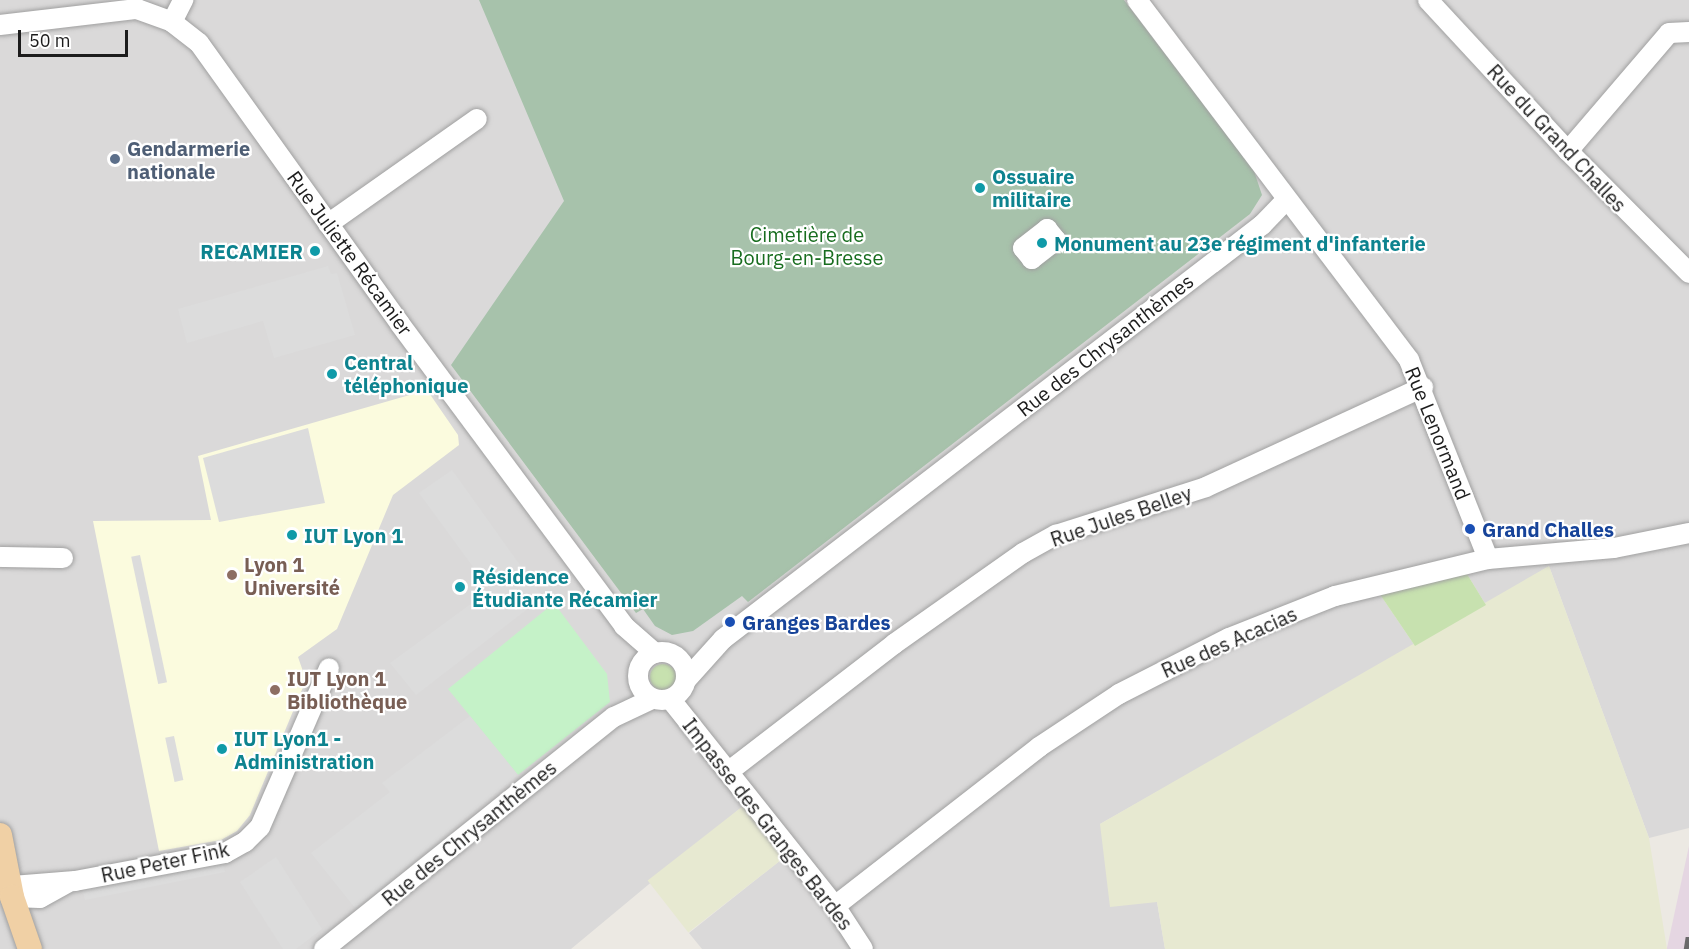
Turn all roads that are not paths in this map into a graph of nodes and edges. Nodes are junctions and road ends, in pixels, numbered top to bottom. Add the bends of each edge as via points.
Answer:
1 (183, 0) edge
2 (1137, 0) edge
3 (1428, 0) edge
4 (172, 22) junction
5 (0, 25) edge
6 (1689, 32) edge
7 (477, 119) dead end
8 (1568, 151) junction
9 (1286, 200) junction
10 (328, 224) junction
11 (1689, 273) edge
12 (1423, 387) junction
13 (1689, 533) edge
14 (0, 557) edge
15 (63, 558) dead end
16 (1488, 559) junction
17 (624, 626) junction
18 (723, 639) junction
19 (655, 653) junction
20 (676, 656) junction
21 (329, 668) dead end
22 (638, 674) junction
23 (687, 679) junction
24 (662, 699) junction
25 (614, 717) junction
26 (728, 771) junction
27 (1, 843) edge
28 (8, 890) edge
29 (835, 906) junction
30 (855, 945) edge
31 (14, 949) edge
32 (30, 949) edge
33 (324, 949) edge

1 - 4 street
2 - 9 street
3 - 8 street, Rue du Grand Challes
4 - 5 street, Rue Juliette Récamier via 138,9
4 - 10 street, Rue Juliette Récamier via 199,43
6 - 8 street via 1669,33
7 - 10 street
8 - 11 street, Rue du Grand Challes
9 - 12 street, Rue Lenormand via 1406,355
9 - 18 street, Rue des Chrysanthèmes via 1262,225
10 - 17 street, Rue Juliette Récamier
12 - 16 street, Rue Lenormand
12 - 26 street, Rue Jules Belley via 1206,487 1056,536 1023,553 894,644
13 - 16 street, Rue des Acacias via 1614,548
14 - 15 street
16 - 29 street, Rue des Acacias via 1335,596 1229,639 1119,694 1039,747
17 - 19 street, Rue Juliette Récamier
17 - 22 street, Rue Juliette Récamier
18 - 20 street, Rue des Chrysanthèmes
18 - 23 street, Rue des Chrysanthèmes
19 - 20 street
19 - 22 street
20 - 23 street via 683,663
21 - 28 street, Rue Peter Fink via 260,827 245,842 225,853 69,882 40,898
22 - 24 street via 642,691
22 - 25 street, Rue des Chrysanthèmes
23 - 24 street via 680,694
24 - 25 street, Rue des Chrysanthèmes
24 - 26 street, Impasse des Granges Bardes
25 - 33 street, Rue des Chrysanthèmes
26 - 29 street, Impasse des Granges Bardes
27 - 28 main road
28 - 31 main road
28 - 32 main road
29 - 30 street, Impasse des Granges Bardes

